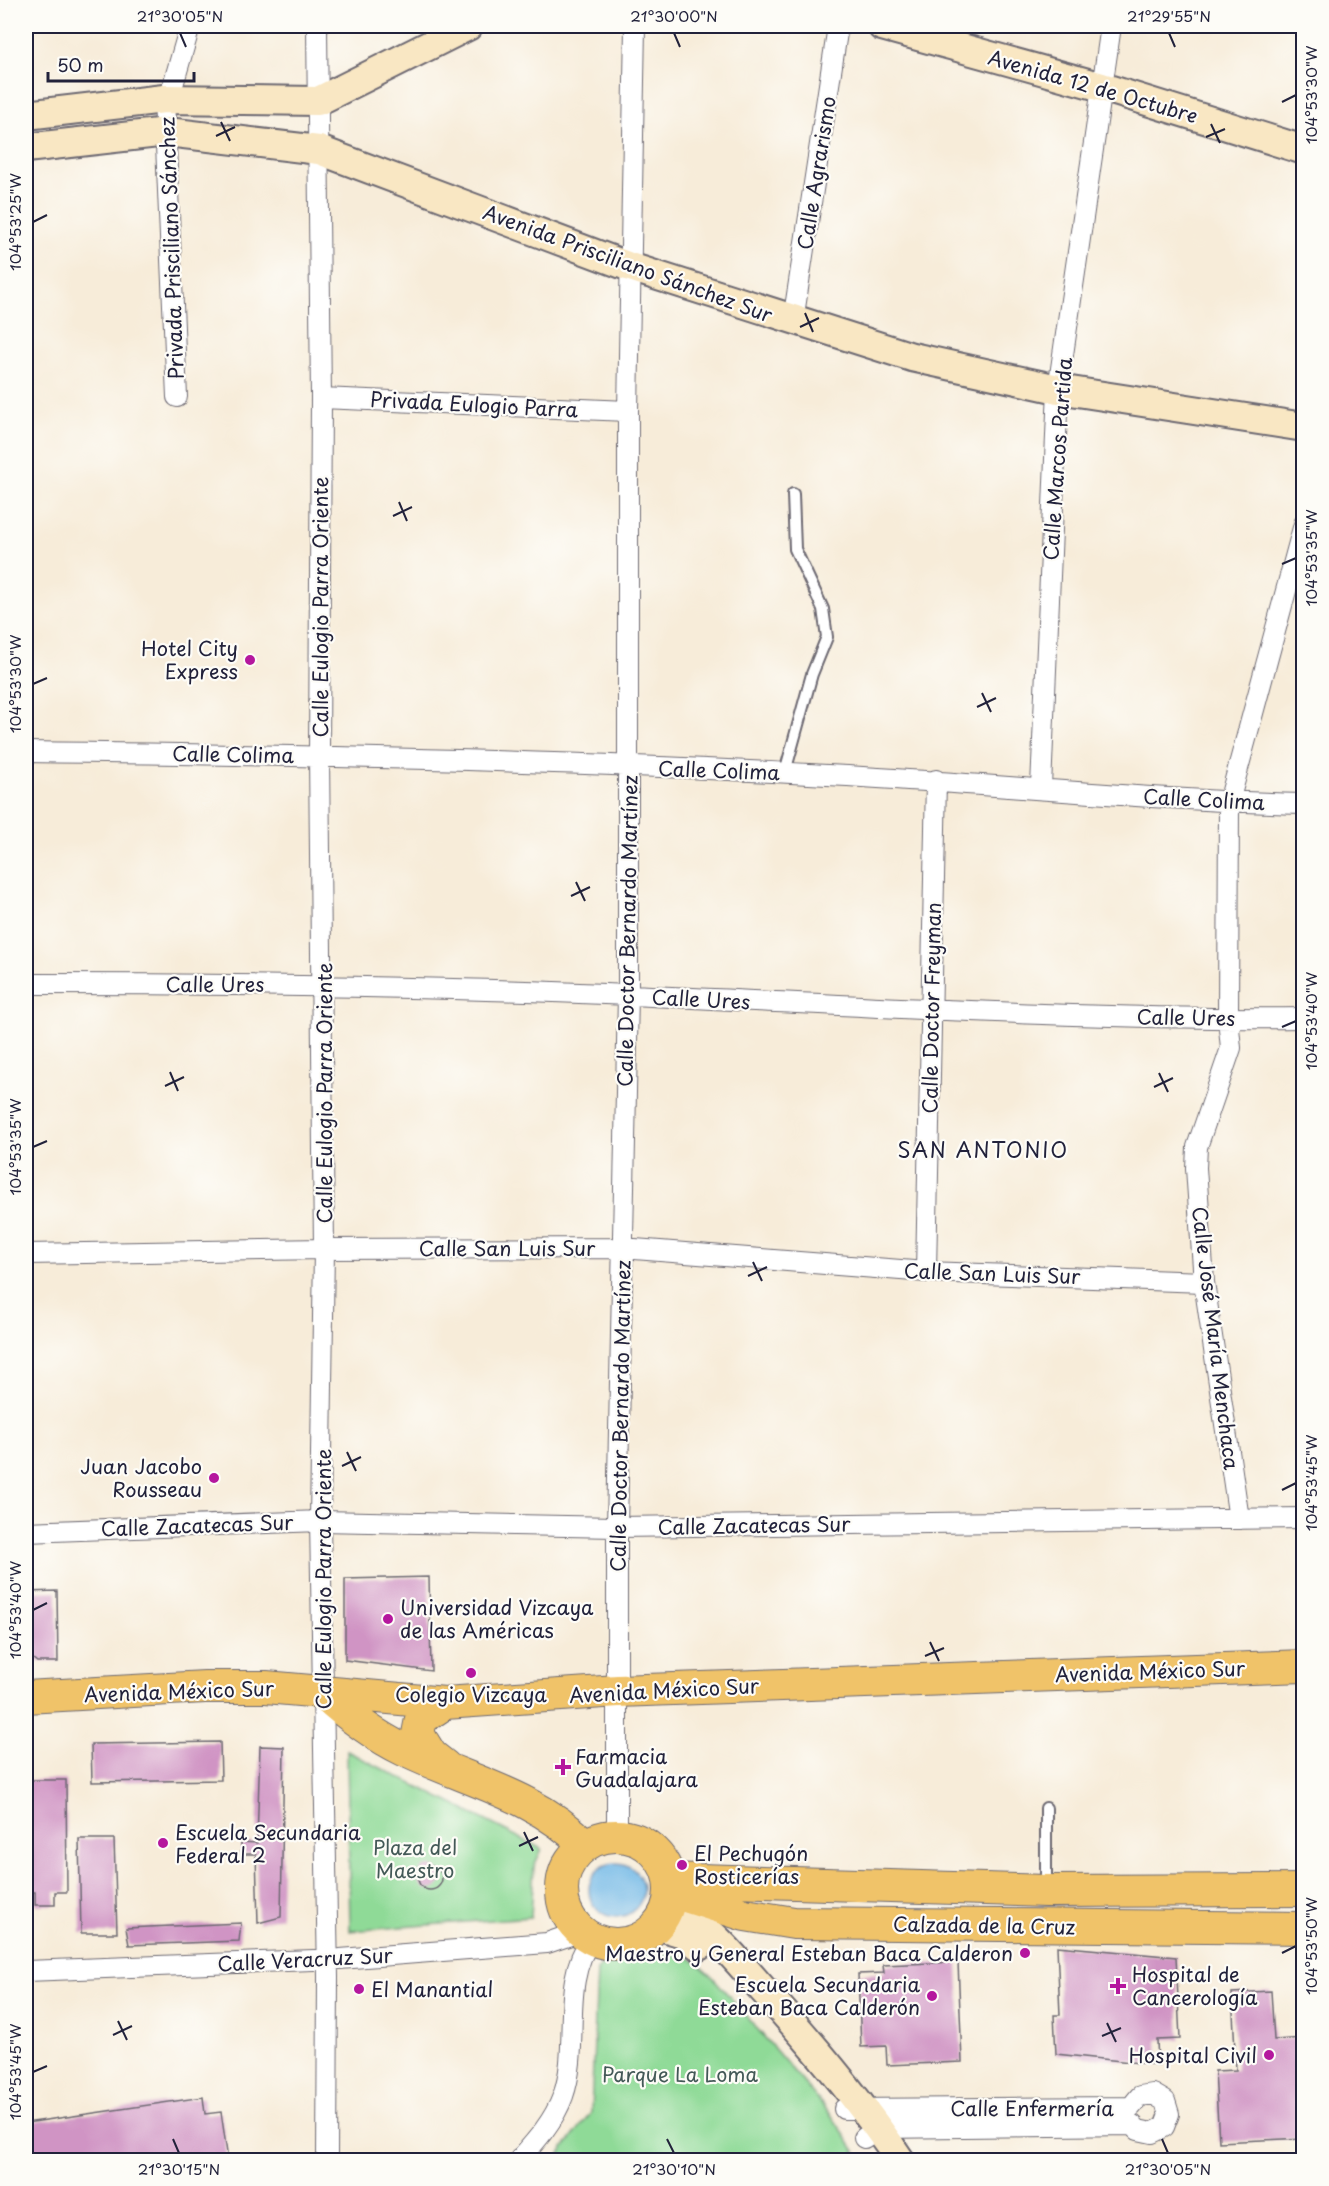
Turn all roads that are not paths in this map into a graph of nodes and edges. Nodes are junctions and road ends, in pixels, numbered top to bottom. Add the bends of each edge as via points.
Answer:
1 (190, 26) edge
2 (317, 26) edge
3 (468, 26) edge
4 (634, 26) edge
5 (838, 26) edge
6 (882, 26) edge
7 (1111, 26) edge
8 (1102, 87) junction
9 (164, 99) junction
10 (318, 101) junction
11 (26, 115) edge
12 (167, 132) junction
13 (26, 148) edge
14 (319, 150) junction
15 (1304, 150) edge
16 (630, 267) junction
17 (793, 321) junction
18 (1058, 389) junction
19 (177, 397) dead end
20 (321, 398) junction
21 (628, 411) junction
22 (1304, 427) edge
23 (793, 494) dead end
24 (1304, 524) edge
25 (26, 752) edge
26 (319, 755) junction
27 (630, 766) junction
28 (785, 772) junction
29 (936, 780) junction
30 (1041, 787) junction
31 (1229, 802) junction
32 (1304, 804) edge
33 (26, 984) edge
34 (323, 985) junction
35 (628, 995) junction
36 (930, 1011) junction
37 (1228, 1018) junction
38 (1304, 1018) edge
39 (622, 1248) junction
40 (324, 1249) junction
41 (26, 1254) edge
42 (926, 1272) junction
43 (1204, 1282) junction
44 (1304, 1518) edge
45 (1239, 1519) junction
46 (320, 1521) junction
47 (617, 1527) junction
48 (26, 1532) edge
49 (1304, 1666) edge
50 (618, 1691) junction
51 (322, 1692) junction
52 (26, 1697) edge
53 (445, 1703) junction
54 (450, 1770) junction
55 (1046, 1808) dead end
56 (617, 1836) junction
57 (585, 1845) junction
58 (1304, 1890) edge
59 (1046, 1891) junction
60 (1150, 1891) junction
61 (666, 1900) junction
62 (1154, 1927) junction
63 (1304, 1928) edge
64 (587, 1935) junction
65 (328, 1960) junction
66 (26, 1971) edge
67 (1065, 2118) dead end
68 (866, 2129) edge
69 (327, 2160) edge
70 (519, 2160) edge
71 (900, 2160) edge

1 - 9 street via 171,92
2 - 10 street, Calle Eulogio Parra Oriente
3 - 10 main road
4 - 16 street, Calle Doctor Bernardo Martínez
5 - 17 street, Calle Agrarismo
6 - 8 main road, Avenida 12 de Octubre
7 - 8 street, Calle Marcos Partida
8 - 15 main road, Avenida 12 de Octubre
8 - 18 street, Calle Marcos Partida
9 - 10 main road
9 - 11 main road
9 - 12 street, Privada Prisciliano Sánchez
10 - 14 street, Calle Eulogio Parra Oriente
12 - 13 main road, Avenida Prisciliano Sánchez Sur
12 - 14 main road, Avenida Prisciliano Sánchez Sur
12 - 19 street, Privada Prisciliano Sánchez
14 - 16 main road, Avenida Prisciliano Sánchez Sur
14 - 20 street, Calle Eulogio Parra Oriente
16 - 17 main road, Avenida Prisciliano Sánchez Sur
16 - 21 street, Calle Doctor Bernardo Martínez
17 - 18 main road, Avenida Prisciliano Sánchez Sur via 912,357
18 - 22 main road, Avenida Prisciliano Sánchez Sur
18 - 30 street, Calle Marcos Partida
20 - 21 street, Privada Eulogio Parra
20 - 26 street, Calle Eulogio Parra Oriente
21 - 27 street, Calle Doctor Bernardo Martínez
23 - 28 lane via 795,549 823,609 827,637 812,674
24 - 31 street, Calle José María Menchaca
25 - 26 street, Calle Colima
26 - 27 street, Calle Colima
26 - 34 street, Calle Eulogio Parra Oriente
27 - 28 street, Calle Colima
27 - 35 street, Calle Doctor Bernardo Martínez
28 - 29 street, Calle Colima
29 - 30 street, Calle Colima
29 - 36 street, Calle Doctor Freyman
30 - 31 street, Calle Colima
31 - 32 street, Calle Colima
31 - 37 street, Calle José María Menchaca
33 - 34 street, Calle Ures
34 - 35 street, Calle Ures
34 - 40 street, Calle Eulogio Parra Oriente
35 - 36 street, Calle Ures
35 - 39 street, Calle Doctor Bernardo Martínez
36 - 37 street, Calle Ures
36 - 42 street, Calle Doctor Freyman
37 - 38 street, Calle Ures
37 - 43 street, Calle José María Menchaca via 1231,1048 1197,1147
39 - 40 street, Calle San Luis Sur
39 - 42 street, Calle San Luis Sur
39 - 47 street, Calle Doctor Bernardo Martínez
40 - 41 street, Calle San Luis Sur
40 - 46 street, Calle Eulogio Parra Oriente
42 - 43 street, Calle San Luis Sur
43 - 45 street, Calle José María Menchaca
44 - 45 street, Calle Zacatecas Sur
45 - 47 street, Calle Zacatecas Sur
46 - 47 street, Calle Zacatecas Sur
46 - 48 street, Calle Zacatecas Sur
46 - 51 street, Calle Eulogio Parra Oriente
47 - 50 street, Calle Doctor Bernardo Martínez
49 - 50 main road, Avenida México Sur
50 - 53 main road, Avenida México Sur
50 - 56 street, Calle Doctor Bernardo Martínez
51 - 52 main road, Avenida México Sur via 205,1687
51 - 53 main road, Avenida México Sur
51 - 54 main road via 360,1725
51 - 65 street, Calle Eulogio Parra Oriente
53 - 54 main road via 421,1719 418,1734 431,1755
54 - 57 main road via 543,1810
55 - 59 lane
56 - 57 main road
56 - 61 main road via 641,1841 655,1852 665,1866
57 - 64 main road via 566,1868 561,1887 572,1922
58 - 60 main road, Calzada de la Cruz
59 - 60 main road, Calzada de la Cruz
59 - 61 main road, Calzada de la Cruz
60 - 62 main road
61 - 62 main road, Calzada de la Cruz via 794,1923
61 - 64 main road via 638,1940 603,1943
61 - 68 main road via 669,1928 694,1940
62 - 63 main road, Calzada de la Cruz
64 - 65 street, Calle Veracruz Sur via 547,1942
64 - 70 street via 575,1982 564,2095 542,2133
65 - 66 street, Calle Veracruz Sur
65 - 69 street, Calle Eulogio Parra Oriente
67 - 68 street, Calle Enfermería
68 - 71 main road

